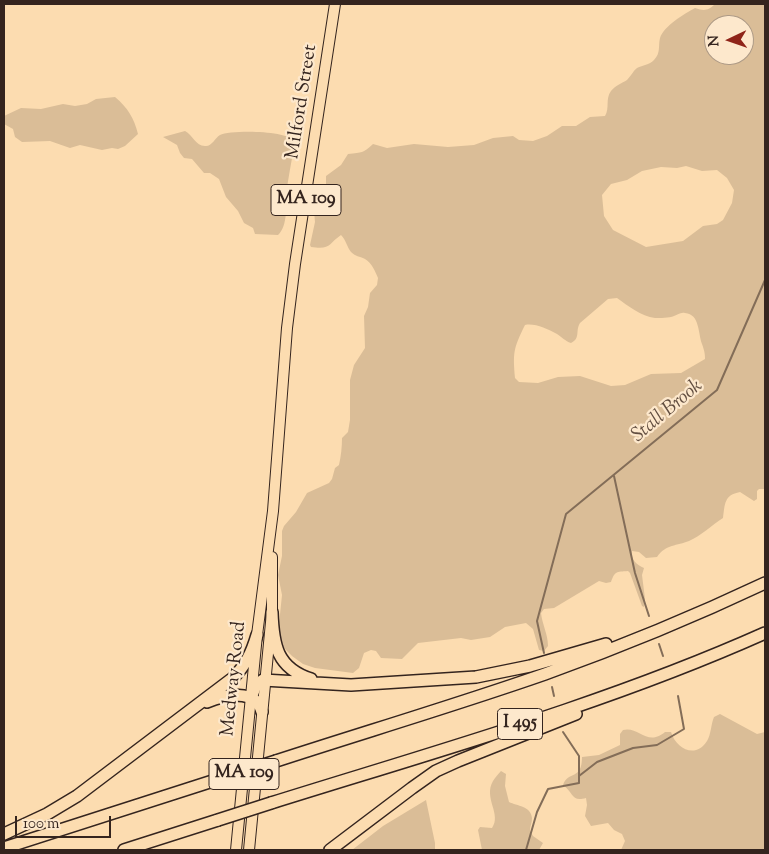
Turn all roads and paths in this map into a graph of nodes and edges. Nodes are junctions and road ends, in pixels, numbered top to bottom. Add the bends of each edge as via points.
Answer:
1 (335, 4) edge
2 (291, 294) joint
3 (273, 511) junction
4 (765, 584) edge
5 (272, 612) junction
6 (676, 623) junction
7 (765, 633) edge
8 (257, 635) junction
9 (672, 673) junction
10 (265, 680) junction
11 (337, 685) junction
12 (251, 698) junction
13 (190, 710) junction
14 (262, 712) junction
15 (4, 834) edge
16 (4, 848) edge
17 (124, 850) edge
18 (236, 850) edge
19 (249, 850) edge
20 (330, 850) edge

1 - 2 main road, Milford Street / MA 109
2 - 3 main road, Medway Road / MA 109
3 - 5 main road, Medway Road / MA 109
3 - 8 main road, Medway Road / MA 109
4 - 6 highway, I 495
5 - 10 main road, Medway Road / MA 109
5 - 11 highway via 275,643 284,663 308,678
6 - 11 highway via 500,673 458,679
6 - 16 highway, I 495, bridge via 524,681
7 - 9 highway, I 495
8 - 12 main road, Medway Road / MA 109
8 - 13 highway via 241,670
9 - 17 highway, I 495, bridge
9 - 20 highway via 442,768
10 - 11 highway
10 - 12 highway via 256,685
10 - 14 main road, Medway Road / MA 109
12 - 13 highway via 223,696
12 - 14 highway
12 - 18 main road, Medway Road / MA 109
13 - 15 highway via 77,796
14 - 19 main road, Medway Road / MA 109

